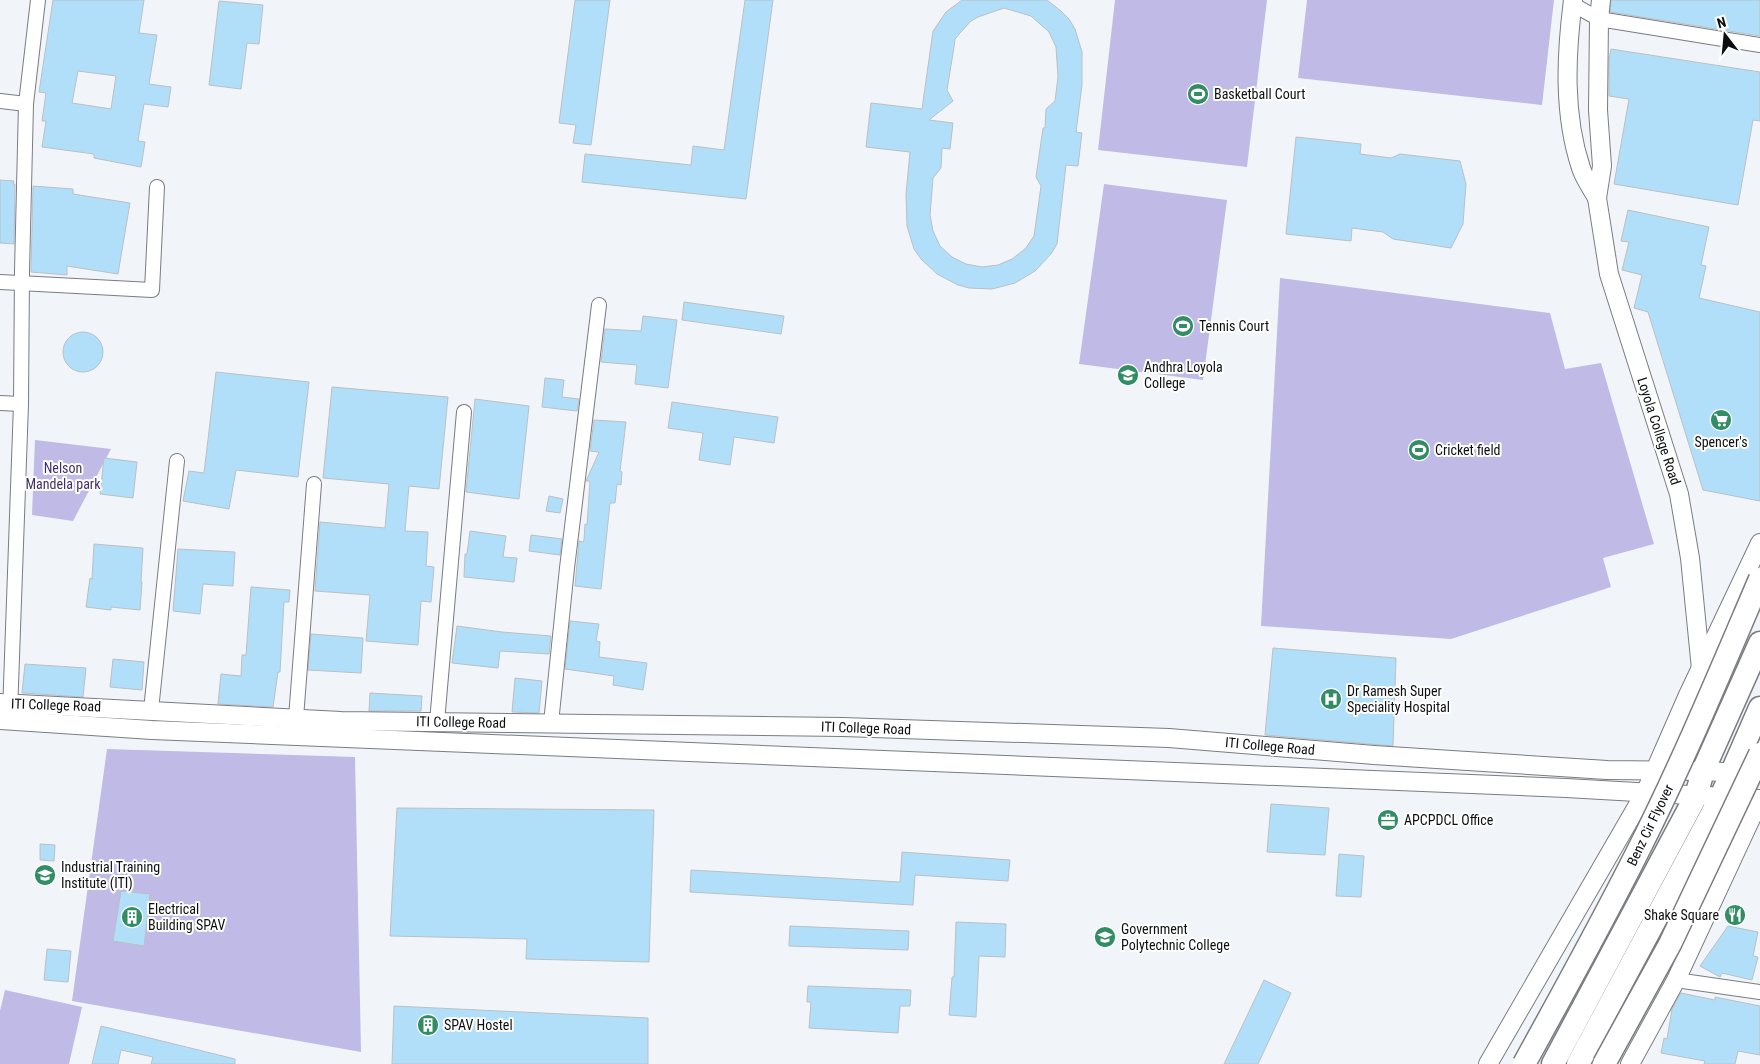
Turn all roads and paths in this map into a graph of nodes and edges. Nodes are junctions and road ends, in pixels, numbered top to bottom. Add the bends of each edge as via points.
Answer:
1 (38, 0) edge
2 (1601, 0) edge
3 (1573, 2) edge
4 (1599, 19) junction
5 (1760, 44) edge
6 (0, 102) edge
7 (26, 104) junction
8 (157, 187) dead end
9 (1597, 198) junction
10 (0, 282) edge
11 (23, 283) junction
12 (599, 305) dead end
13 (0, 403) edge
14 (21, 404) junction
15 (464, 412) dead end
16 (177, 461) dead end
17 (314, 484) dead end
18 (1760, 543) edge
19 (1760, 579) edge
20 (1760, 643) edge
21 (1701, 669) junction
22 (1760, 708) edge
23 (151, 710) junction
24 (5, 712) edge
25 (296, 718) junction
26 (437, 722) junction
27 (551, 724) junction
28 (1760, 754) edge
29 (1656, 770) junction
30 (1703, 771) junction
31 (1731, 772) junction
32 (1760, 774) edge
33 (1646, 791) junction
34 (1696, 796) junction
35 (1721, 797) junction
36 (1760, 799) edge
37 (1676, 980) junction
38 (1760, 992) edge
39 (1488, 1064) edge
40 (1524, 1064) edge
41 (1553, 1064) edge
42 (1578, 1064) edge
43 (1604, 1064) edge
44 (1630, 1064) edge

1 - 7 street
2 - 4 street, Loyola College Road
3 - 4 street
3 - 9 street, Loyola College Road via 1567,72 1569,111 1581,169
4 - 5 street
4 - 9 street, Loyola College Road via 1598,110 1602,166
6 - 7 street
7 - 11 street
8 - 11 street via 152,290
9 - 21 street, Loyola College Road via 1609,274 1679,494 1690,558
10 - 11 street
11 - 14 street
12 - 27 street
13 - 14 street
14 - 24 street
15 - 26 street
16 - 23 street
17 - 25 street
18 - 21 street
19 - 40 main road, Benz Cir Flyover, bridge via 1688,747 1639,850
20 - 30 main road
21 - 29 street
22 - 31 main road
23 - 24 street, ITI College Road
23 - 25 street, ITI College Road
24 - 33 street, ITI College Road via 143,729
25 - 26 street, ITI College Road
26 - 27 street, ITI College Road
27 - 29 street, ITI College Road via 843,727 1169,738 1607,770
28 - 43 main road, bridge via 1670,944
29 - 30 street, ITI College Road
29 - 33 street
30 - 31 street, ITI College Road
30 - 34 main road
31 - 32 street, ITI College Road
31 - 35 main road
33 - 34 street, ITI College Road
33 - 39 street
34 - 35 street, ITI College Road
34 - 41 main road
35 - 36 street, ITI College Road
35 - 42 main road
36 - 37 street
37 - 38 street
37 - 44 street

